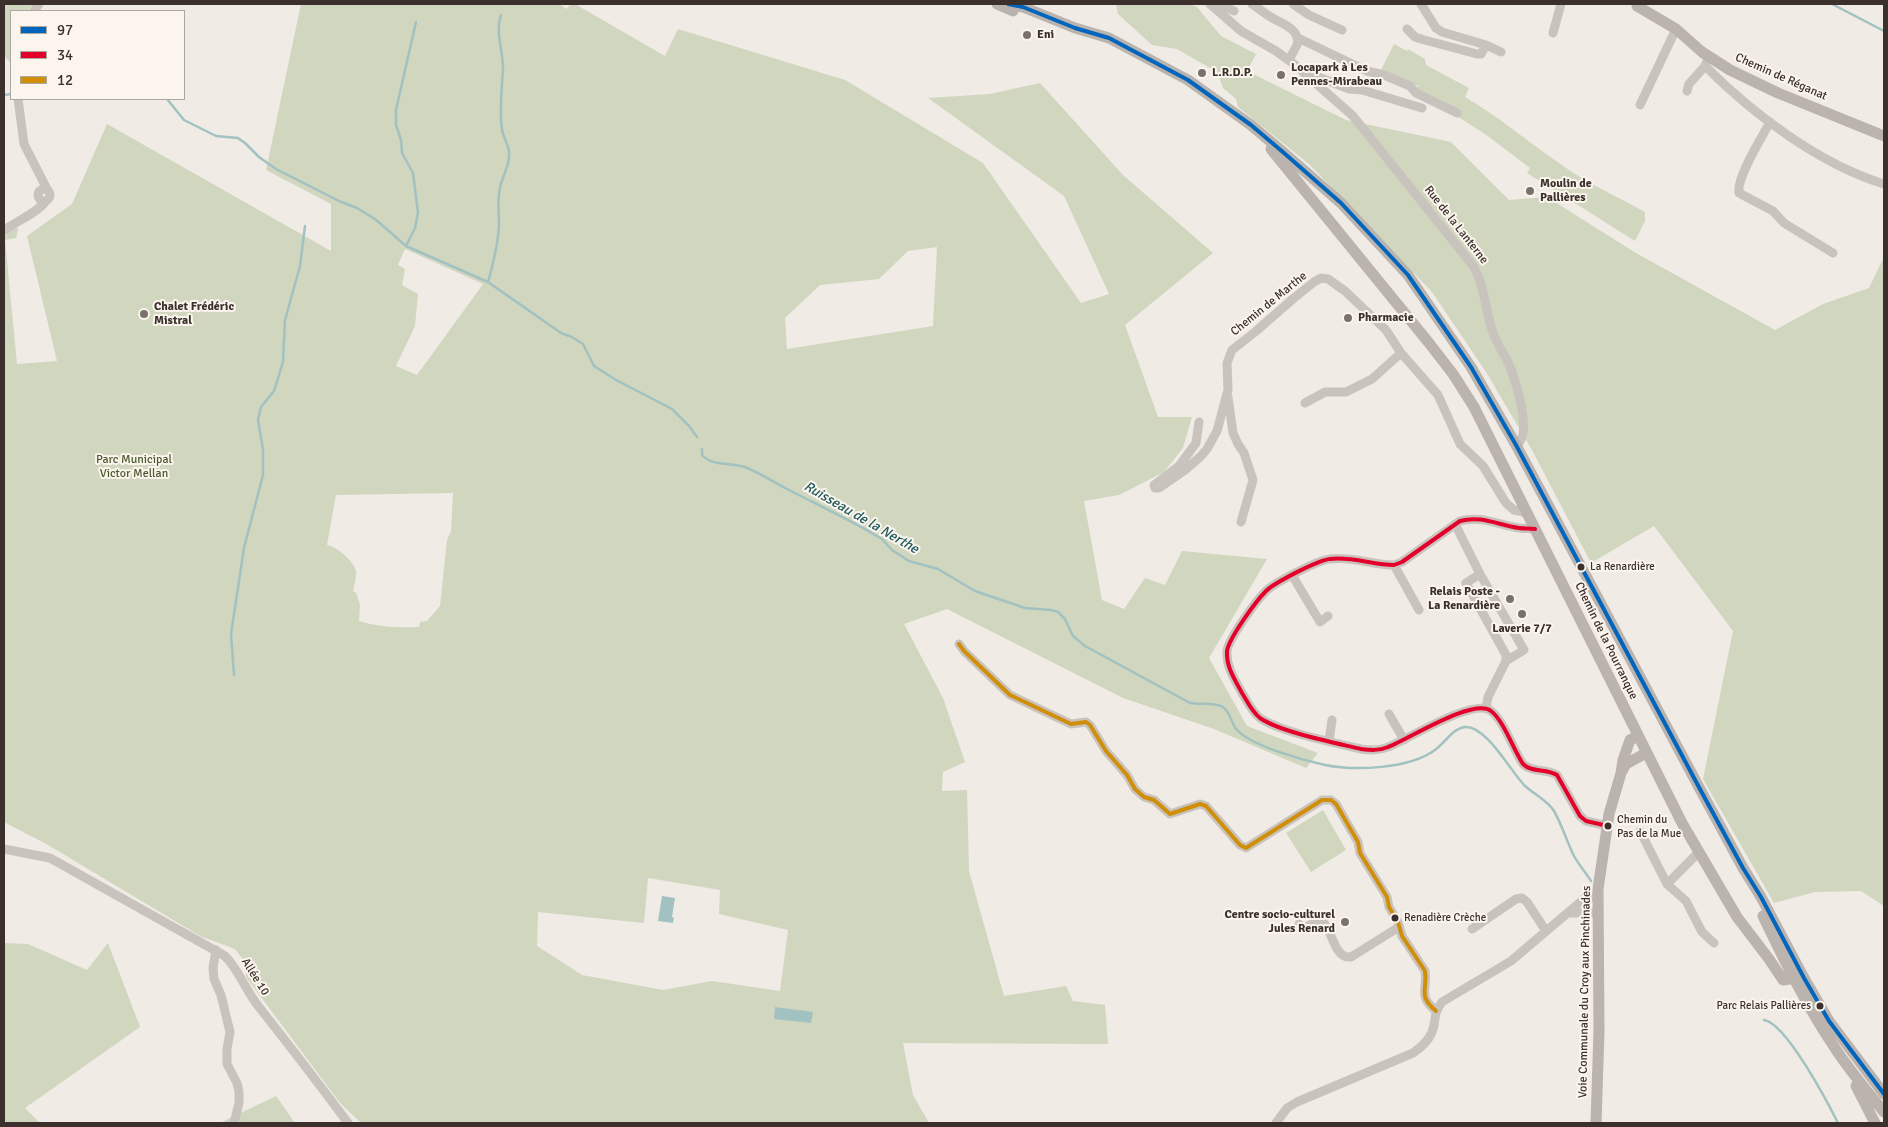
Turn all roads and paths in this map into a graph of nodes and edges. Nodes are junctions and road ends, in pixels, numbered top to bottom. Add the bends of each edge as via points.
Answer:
1 (997, 4) edge
2 (1008, 4) edge
3 (1210, 4) edge
4 (1220, 4) edge
5 (1252, 4) edge
6 (1293, 4) edge
7 (1420, 4) edge
8 (1561, 4) edge
9 (1635, 4) edge
10 (1234, 11) dead end
11 (1407, 29) dead end
12 (1676, 29) junction
13 (1342, 30) dead end
14 (1554, 33) dead end
15 (1298, 38) junction
16 (1486, 45) junction
17 (1501, 52) dead end
18 (1289, 60) junction
19 (1707, 61) junction
20 (1310, 77) junction
21 (1686, 91) dead end
22 (1208, 94) junction
23 (18, 100) edge
24 (1640, 105) dead end
25 (1422, 108) dead end
26 (1457, 113) dead end
27 (1770, 122) junction
28 (1250, 125) junction
29 (1884, 136) edge
30 (1884, 184) edge
31 (1321, 187) junction
32 (1321, 209) junction
33 (4, 230) edge
34 (1833, 253) dead end
35 (1401, 353) junction
36 (1228, 390) junction
37 (1305, 403) dead end
38 (1199, 422) dead end
39 (1516, 445) junction
40 (1528, 513) junction
41 (1242, 522) dead end
42 (1455, 524) junction
43 (1535, 528) junction
44 (1394, 565) junction
45 (1480, 574) junction
46 (1292, 575) junction
47 (1418, 610) dead end
48 (1328, 616) dead end
49 (959, 644) dead end
50 (1506, 661) junction
51 (1486, 708) junction
52 (1389, 714) dead end
53 (1332, 720) dead end
54 (1638, 736) junction
55 (1404, 740) junction
56 (1329, 741) junction
57 (1646, 753) junction
58 (1621, 773) junction
59 (1608, 826) junction
60 (1640, 831) dead end
61 (4, 848) edge
62 (1698, 853) junction
63 (1743, 868) junction
64 (1667, 884) junction
65 (1598, 896) junction
66 (1569, 913) junction
67 (1598, 913) junction
68 (1299, 924) dead end
69 (1400, 927) junction
70 (1472, 929) dead end
71 (1546, 931) junction
72 (1714, 943) dead end
73 (216, 950) junction
74 (1788, 978) junction
75 (1436, 1010) junction
76 (1837, 1052) junction
77 (1858, 1060) junction
78 (1844, 1061) junction
79 (1884, 1094) edge
80 (1884, 1105) edge
81 (1884, 1112) edge
82 (1874, 1122) edge
83 (234, 1123) edge
84 (348, 1123) edge
85 (1276, 1123) edge
86 (1596, 1123) edge

1 - 22 main road via 1117,49
2 - 22 main road via 1109,38 1173,71
3 - 18 street, Rue de la Lanterne via 1241,31
4 - 10 street
5 - 15 street via 1291,29
6 - 13 street
7 - 16 street via 1442,32
8 - 14 street
9 - 12 main road, Chemin de Réganat
11 - 16 street via 1421,39 1477,54 1484,51
12 - 19 main road, Chemin de Réganat
12 - 24 street
15 - 18 street
15 - 26 street via 1367,71 1410,86 1416,93
16 - 17 street
18 - 20 street, Rue de la Lanterne
19 - 21 street
19 - 27 street
19 - 29 main road, Chemin de Réganat
20 - 25 street via 1313,75 1349,89
20 - 39 street, Rue de la Lanterne via 1354,116 1474,267 1481,280 1494,335 1512,371 1520,400 1523,438
22 - 28 main road
23 - 33 street via 24,144 40,176 44,195 27,215
27 - 30 street via 1821,156
27 - 34 street via 1742,175 1739,193
28 - 31 main road
28 - 32 main road, Chemin de la Pourranque
31 - 32 main road
31 - 39 main road via 1408,275 1471,366
32 - 40 main road, Chemin de la Pourranque via 1453,374 1474,407
35 - 36 street, Chemin de Marthe via 1386,330 1365,308 1328,279 1321,278 1232,350 1227,363
35 - 37 street via 1372,379 1346,392 1325,392
35 - 40 street, Chemin de Marthe via 1438,395 1460,444 1483,466 1506,503 1514,510
36 - 38 street, Chemin de Marthe via 1217,431 1207,449 1185,470 1155,488 1154,485 1178,466 1196,443
36 - 41 street via 1233,433 1253,480
39 - 63 main road
40 - 43 main road, Chemin de la Pourranque
42 - 43 street via 1471,518
42 - 44 street
42 - 45 street
43 - 54 main road, Chemin de la Pourranque
44 - 46 street via 1327,559
44 - 47 street
45 - 50 street via 1466,583 1506,655
45 - 50 street via 1524,650
46 - 48 street via 1320,622
46 - 56 street via 1266,591 1232,637 1227,663 1259,717 1286,729
49 - 69 street via 1010,695 1071,724 1086,722 1090,725 1106,751 1144,797 1154,800 1170,814 1200,804 1206,806 1246,848 1322,800 1330,800 1336,804 1358,842 1360,853 1387,897
50 - 51 street
51 - 55 street via 1457,714
51 - 59 street via 1499,721 1527,768 1556,775 1580,816 1586,821
52 - 55 street
53 - 56 street
54 - 57 main road, Chemin de la Pourranque
54 - 58 main road, Voie Communale du Croy aux Pinchinades via 1626,746
55 - 56 street via 1373,751
57 - 58 main road via 1626,764
57 - 62 main road
58 - 59 main road, Voie Communale du Croy aux Pinchinades
59 - 65 main road, Voie Communale du Croy aux Pinchinades
60 - 64 street
61 - 73 street, Allée 10 via 50,858
62 - 64 street
62 - 74 main road via 1736,918
63 - 74 main road
63 - 77 main road via 1829,1021
64 - 72 street via 1686,901 1702,932
65 - 66 street via 1584,899
65 - 67 main road, Voie Communale du Croy aux Pinchinades
66 - 67 street
66 - 71 street
67 - 86 main road, Voie Communale du Croy aux Pinchinades via 1600,1031
68 - 69 street via 1302,929 1322,921 1340,955 1345,958
69 - 75 street via 1402,936 1425,971 1424,997
70 - 71 street via 1522,898
71 - 75 street via 1511,961 1442,1002
73 - 83 street via 214,979 230,1032 227,1064 239,1092
73 - 84 street, Allée 10 via 232,962 258,1006
74 - 76 main road
74 - 77 main road via 1799,979 1833,1034
75 - 85 street via 1432,1032 1424,1045 1413,1053 1297,1102 1287,1108
76 - 78 main road
76 - 82 main road
77 - 79 main road
78 - 80 street
78 - 81 main road
81 - 82 street

